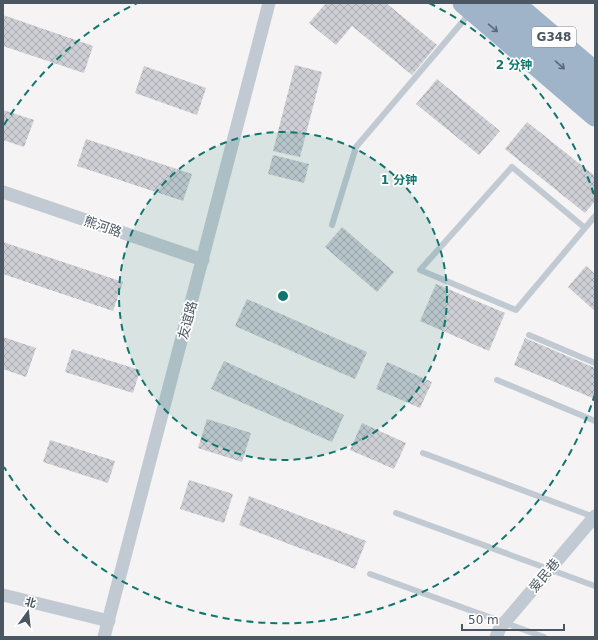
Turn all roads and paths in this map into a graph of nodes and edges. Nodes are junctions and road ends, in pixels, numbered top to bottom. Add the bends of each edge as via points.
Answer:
1 (269, 3) edge
2 (514, 3) edge
3 (534, 3) edge
4 (475, 6) edge
5 (595, 55) edge
6 (595, 72) edge
7 (595, 95) edge
8 (595, 116) edge
9 (3, 192) edge
10 (595, 216) edge
11 (332, 225) dead end
12 (585, 228) junction
13 (203, 260) junction
14 (529, 335) dead end
15 (595, 363) edge
16 (497, 380) dead end
17 (595, 421) edge
18 (423, 454) dead end
19 (396, 513) dead end
20 (595, 517) edge
21 (549, 570) junction
22 (370, 574) dead end
23 (595, 586) edge
24 (3, 595) edge
25 (109, 621) junction
26 (504, 623) junction
27 (104, 637) edge
28 (496, 637) edge
29 (544, 637) edge

1 - 13 street, 友谊路
2 - 6 highway, G348
3 - 5 highway
4 -> 7 highway, G348
4 -> 8 highway
4 - 11 lane via 356,147
9 - 13 street, 熊河路
10 - 12 lane
12 - 12 lane via 516,310 420,270 512,167
13 - 25 street, 友谊路
14 - 15 lane
16 - 17 lane
18 - 20 lane
19 - 21 lane
20 - 21 street, 爱民巷
21 - 23 lane
21 - 26 street, 爱民巷
22 - 26 lane
24 - 25 street
25 - 27 street, 友谊路
26 - 28 street, 爱民巷
26 - 29 lane

